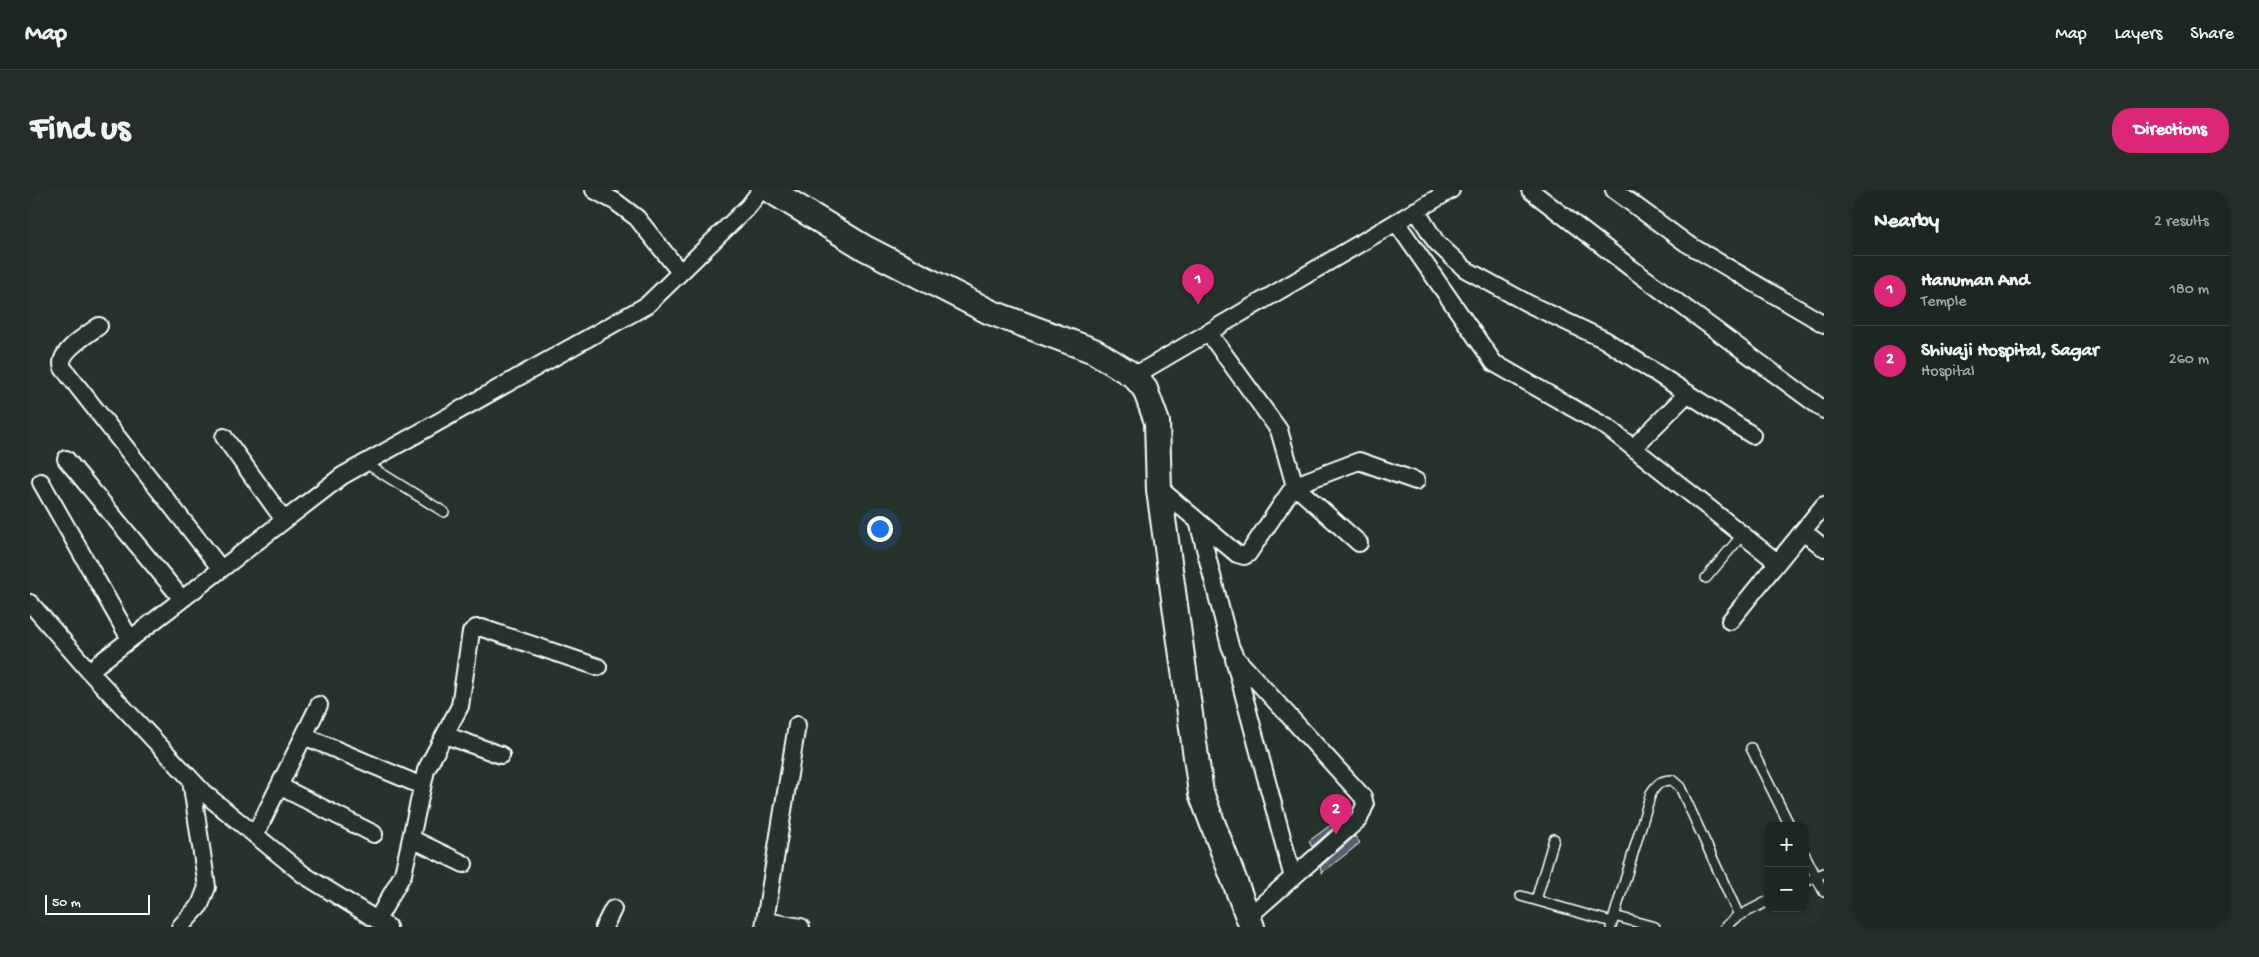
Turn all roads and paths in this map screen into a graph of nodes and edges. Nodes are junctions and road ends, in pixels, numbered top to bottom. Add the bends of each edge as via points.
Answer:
1 (594, 190) edge
2 (761, 190) edge
3 (770, 190) edge
4 (1451, 190) edge
5 (1530, 190) edge
6 (1614, 190) edge
7 (1416, 210) junction
8 (1396, 222) junction
9 (680, 272) junction
10 (1824, 324) edge
11 (99, 326) dead end
12 (1208, 332) junction
13 (1134, 376) junction
14 (1688, 393) junction
15 (1824, 410) edge
16 (1752, 435) dead end
17 (224, 437) dead end
18 (1633, 448) junction
19 (66, 459) dead end
20 (364, 463) junction
21 (1416, 480) dead end
22 (41, 482) dead end
23 (1295, 486) junction
24 (1160, 489) junction
25 (1824, 505) edge
26 (444, 512) dead end
27 (284, 520) junction
28 (1198, 521) junction
29 (1803, 531) junction
30 (1742, 534) junction
31 (1359, 543) dead end
32 (1824, 548) edge
33 (1777, 562) junction
34 (220, 569) junction
35 (1706, 578) dead end
36 (182, 599) junction
37 (30, 603) edge
38 (36, 616) edge
39 (1730, 621) dead end
40 (130, 639) junction
41 (1232, 650) junction
42 (598, 667) dead end
43 (89, 671) junction
44 (319, 706) dead end
45 (798, 725) dead end
46 (445, 735) junction
47 (304, 736) junction
48 (1751, 748) dead end
49 (501, 755) dead end
50 (191, 780) junction
51 (279, 786) junction
52 (422, 786) junction
53 (1788, 822) edge
54 (374, 834) dead end
55 (255, 835) junction
56 (412, 839) junction
57 (1554, 839) dead end
58 (1809, 860) edge
59 (464, 864) dead end
60 (1820, 874) edge
61 (1293, 878) junction
62 (1824, 892) edge
63 (1521, 896) dead end
64 (1536, 900) junction
65 (1764, 903) edge
66 (613, 908) dead end
67 (1739, 916) junction
68 (1250, 922) edge
69 (1612, 922) edge
70 (382, 923) edge
71 (765, 924) edge
72 (180, 927) edge
73 (604, 927) edge
74 (801, 927) edge
75 (1654, 927) edge
76 (1725, 927) edge

1 - 9 street via 637,218
2 - 9 street via 748,207
3 - 13 main road via 874,253 990,312 1094,351
4 - 7 street
5 - 15 street
6 - 10 street via 1686,243
7 - 8 street
7 - 14 street via 1436,242 1465,269 1605,340
8 - 12 street
8 - 18 street via 1494,363 1598,422
9 - 20 street via 639,310
11 - 34 street via 63,354 63,368
12 - 13 street
12 - 23 street via 1278,430
13 - 24 main road via 1145,389 1157,422
14 - 16 street
14 - 18 street
17 - 27 street
18 - 30 street
19 - 36 street
20 - 26 lane
20 - 27 street
21 - 23 street via 1359,461
22 - 40 street
23 - 28 street via 1244,556 1237,554
23 - 31 street
24 - 28 street
24 - 68 main road via 1201,793
25 - 29 street
27 - 34 street
28 - 41 street
29 - 32 street
29 - 33 street
30 - 33 street
30 - 35 lane
33 - 39 street
34 - 36 street
36 - 40 street
37 - 38 street
38 - 43 street
40 - 43 street
41 - 61 street
41 - 61 street via 1244,669 1362,797 1365,805 1359,819
42 - 46 street via 476,628 469,638 460,706
43 - 50 street
44 - 47 street
45 - 71 street
46 - 49 street
46 - 52 street via 429,762
47 - 51 street
47 - 52 street
48 - 53 lane
50 - 55 street
50 - 72 street via 206,888 200,905
51 - 54 street
51 - 55 street
52 - 56 street
55 - 70 street via 304,875
56 - 59 street
56 - 70 street via 400,881
57 - 64 lane
58 - 60 lane
60 - 62 lane
61 - 68 street
63 - 64 lane
64 - 69 lane
65 - 67 lane
66 - 73 street
67 - 69 lane via 1680,787 1672,780 1664,780 1651,793
67 - 76 lane
69 - 75 lane
71 - 74 street

